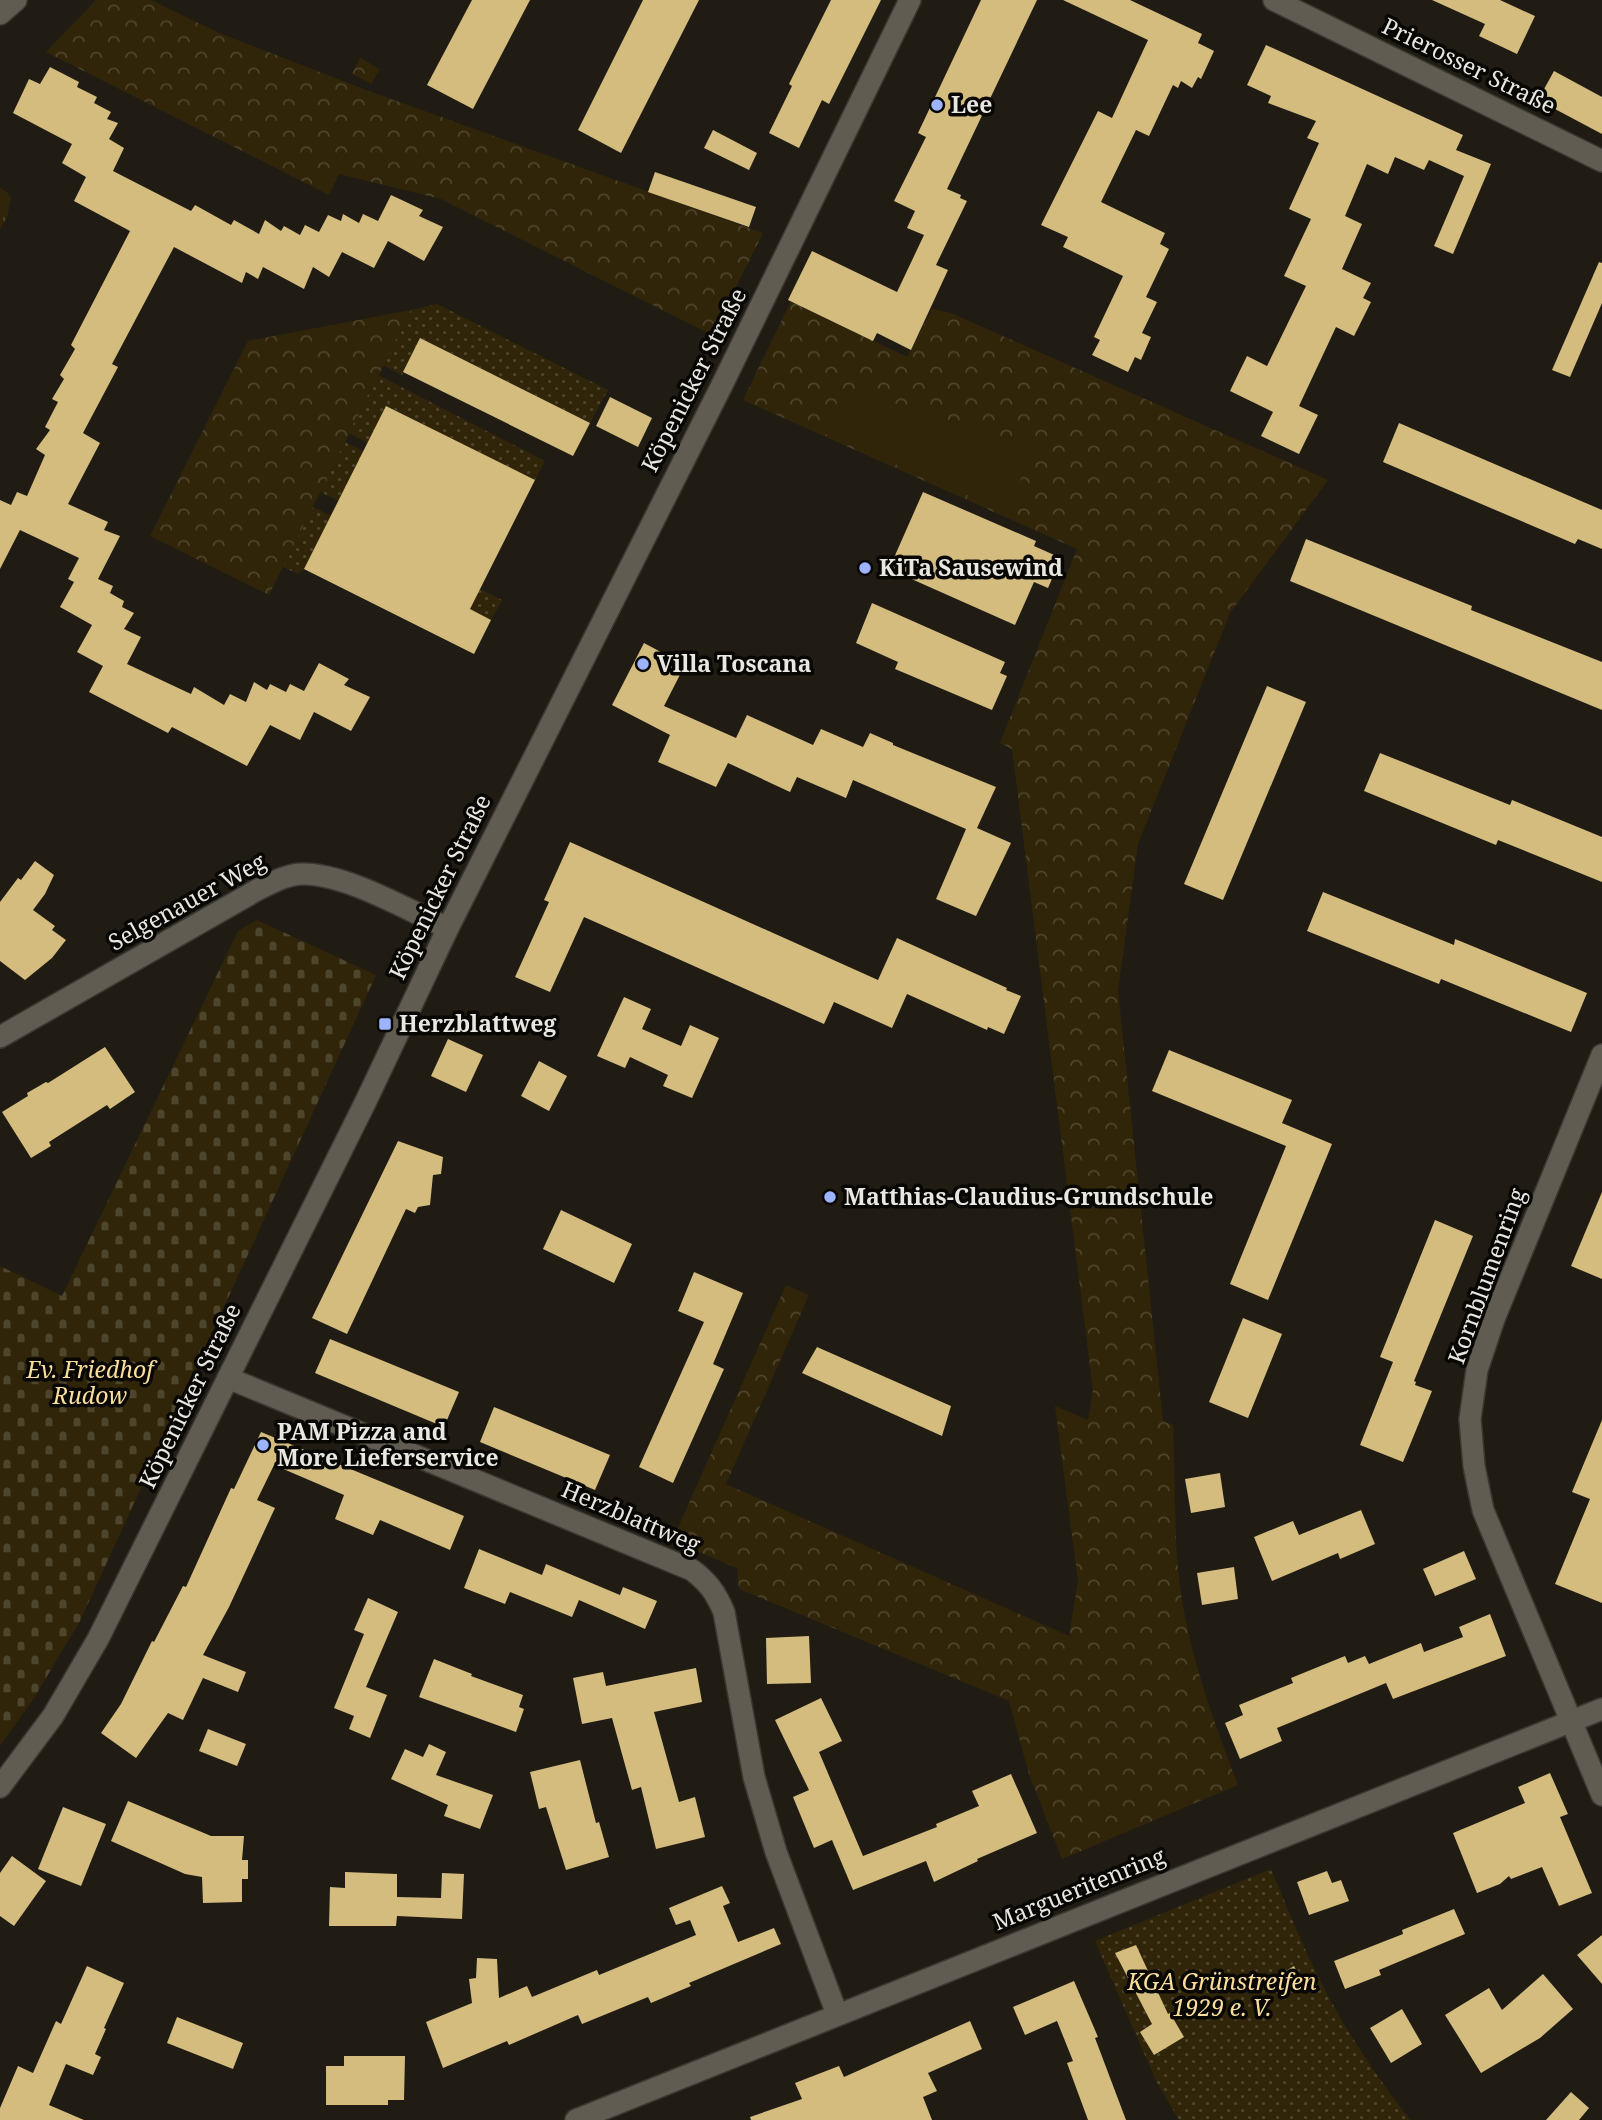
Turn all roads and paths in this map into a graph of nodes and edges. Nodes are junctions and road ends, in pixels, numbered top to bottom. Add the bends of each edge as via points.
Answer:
1 (16, 0) edge
2 (910, 0) edge
3 (1274, 0) edge
4 (0, 15) edge
5 (1602, 161) edge
6 (447, 928) junction
7 (0, 1037) edge
8 (1602, 1055) edge
9 (228, 1378) junction
10 (1602, 1709) edge
11 (1572, 1721) junction
12 (0, 1787) edge
13 (1602, 1795) edge
14 (837, 2014) junction
15 (576, 2120) edge

1 - 4 street
2 - 6 street, Köpenicker Straße via 722,385
3 - 5 street, Prierosser Straße
6 - 7 street, Selgenauer Weg via 345,881 301,874 276,880
6 - 9 street, Köpenicker Straße
8 - 11 street, Kornblumenring via 1494,1319 1477,1370 1470,1419 1483,1510
9 - 12 street, Köpenicker Straße via 98,1639 53,1716
9 - 14 street, Herzblattweg via 705,1579 724,1612 754,1777 776,1852
10 - 11 street, Margueritenring
11 - 13 street, Kornblumenring
11 - 14 street, Margueritenring
14 - 15 street, Margueritenring

